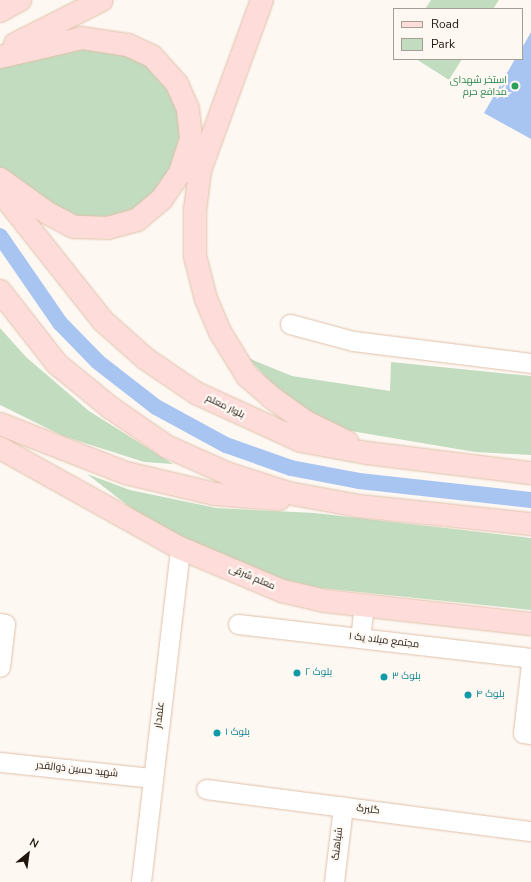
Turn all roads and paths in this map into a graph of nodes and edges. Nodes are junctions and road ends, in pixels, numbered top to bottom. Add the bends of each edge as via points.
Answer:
1 (9, 0) edge
2 (20, 0) edge
3 (102, 0) edge
4 (262, 0) edge
5 (0, 7) edge
6 (0, 11) edge
7 (0, 52) edge
8 (0, 56) edge
9 (0, 179) edge
10 (0, 191) edge
11 (0, 291) edge
12 (290, 324) dead end
13 (531, 363) edge
14 (0, 424) edge
15 (0, 448) edge
16 (367, 453) junction
17 (531, 473) edge
18 (359, 506) junction
19 (531, 524) edge
20 (180, 548) junction
21 (364, 605) junction
22 (3, 623) edge
23 (238, 624) dead end
24 (531, 624) edge
25 (360, 638) junction
26 (531, 658) edge
27 (531, 664) edge
28 (0, 667) edge
29 (531, 734) edge
30 (0, 762) edge
31 (153, 778) junction
32 (206, 789) dead end
33 (343, 807) junction
34 (531, 831) edge
35 (141, 882) edge
36 (334, 882) edge

1 - 5 main road
2 - 6 main road
3 - 7 main road
4 - 16 main road via 200,170 195,209 196,256 206,299 217,326 247,376 306,422
8 - 9 main road via 82,38 128,45 152,56 177,84 188,109 191,139 180,173 162,199 137,220 108,228 74,227 46,212
10 - 16 main road, بلوار معلم via 103,321 146,359 196,393 246,418 301,441
11 - 18 main road via 58,364 111,408 166,446 226,473 288,494
12 - 13 street via 353,341
14 - 18 main road via 126,473 215,494
15 - 20 main road, معلم شرقی
16 - 17 main road, بلوار معلم
18 - 19 main road
20 - 21 main road, معلم شرقی via 282,591 325,601
20 - 31 street, علمدار
21 - 24 main road, معلم شرقی
21 - 25 street
22 - 28 street
23 - 25 street, مجتمع میلاد یک ۱
25 - 26 street, مجتمع میلاد یک ۱
27 - 29 street via 523,733
30 - 31 street, شهید حسین ذوالقدر
31 - 35 street, علمدار
32 - 33 street, گلبرگ
33 - 34 street, گلبرگ
33 - 36 street, شباهنگ

